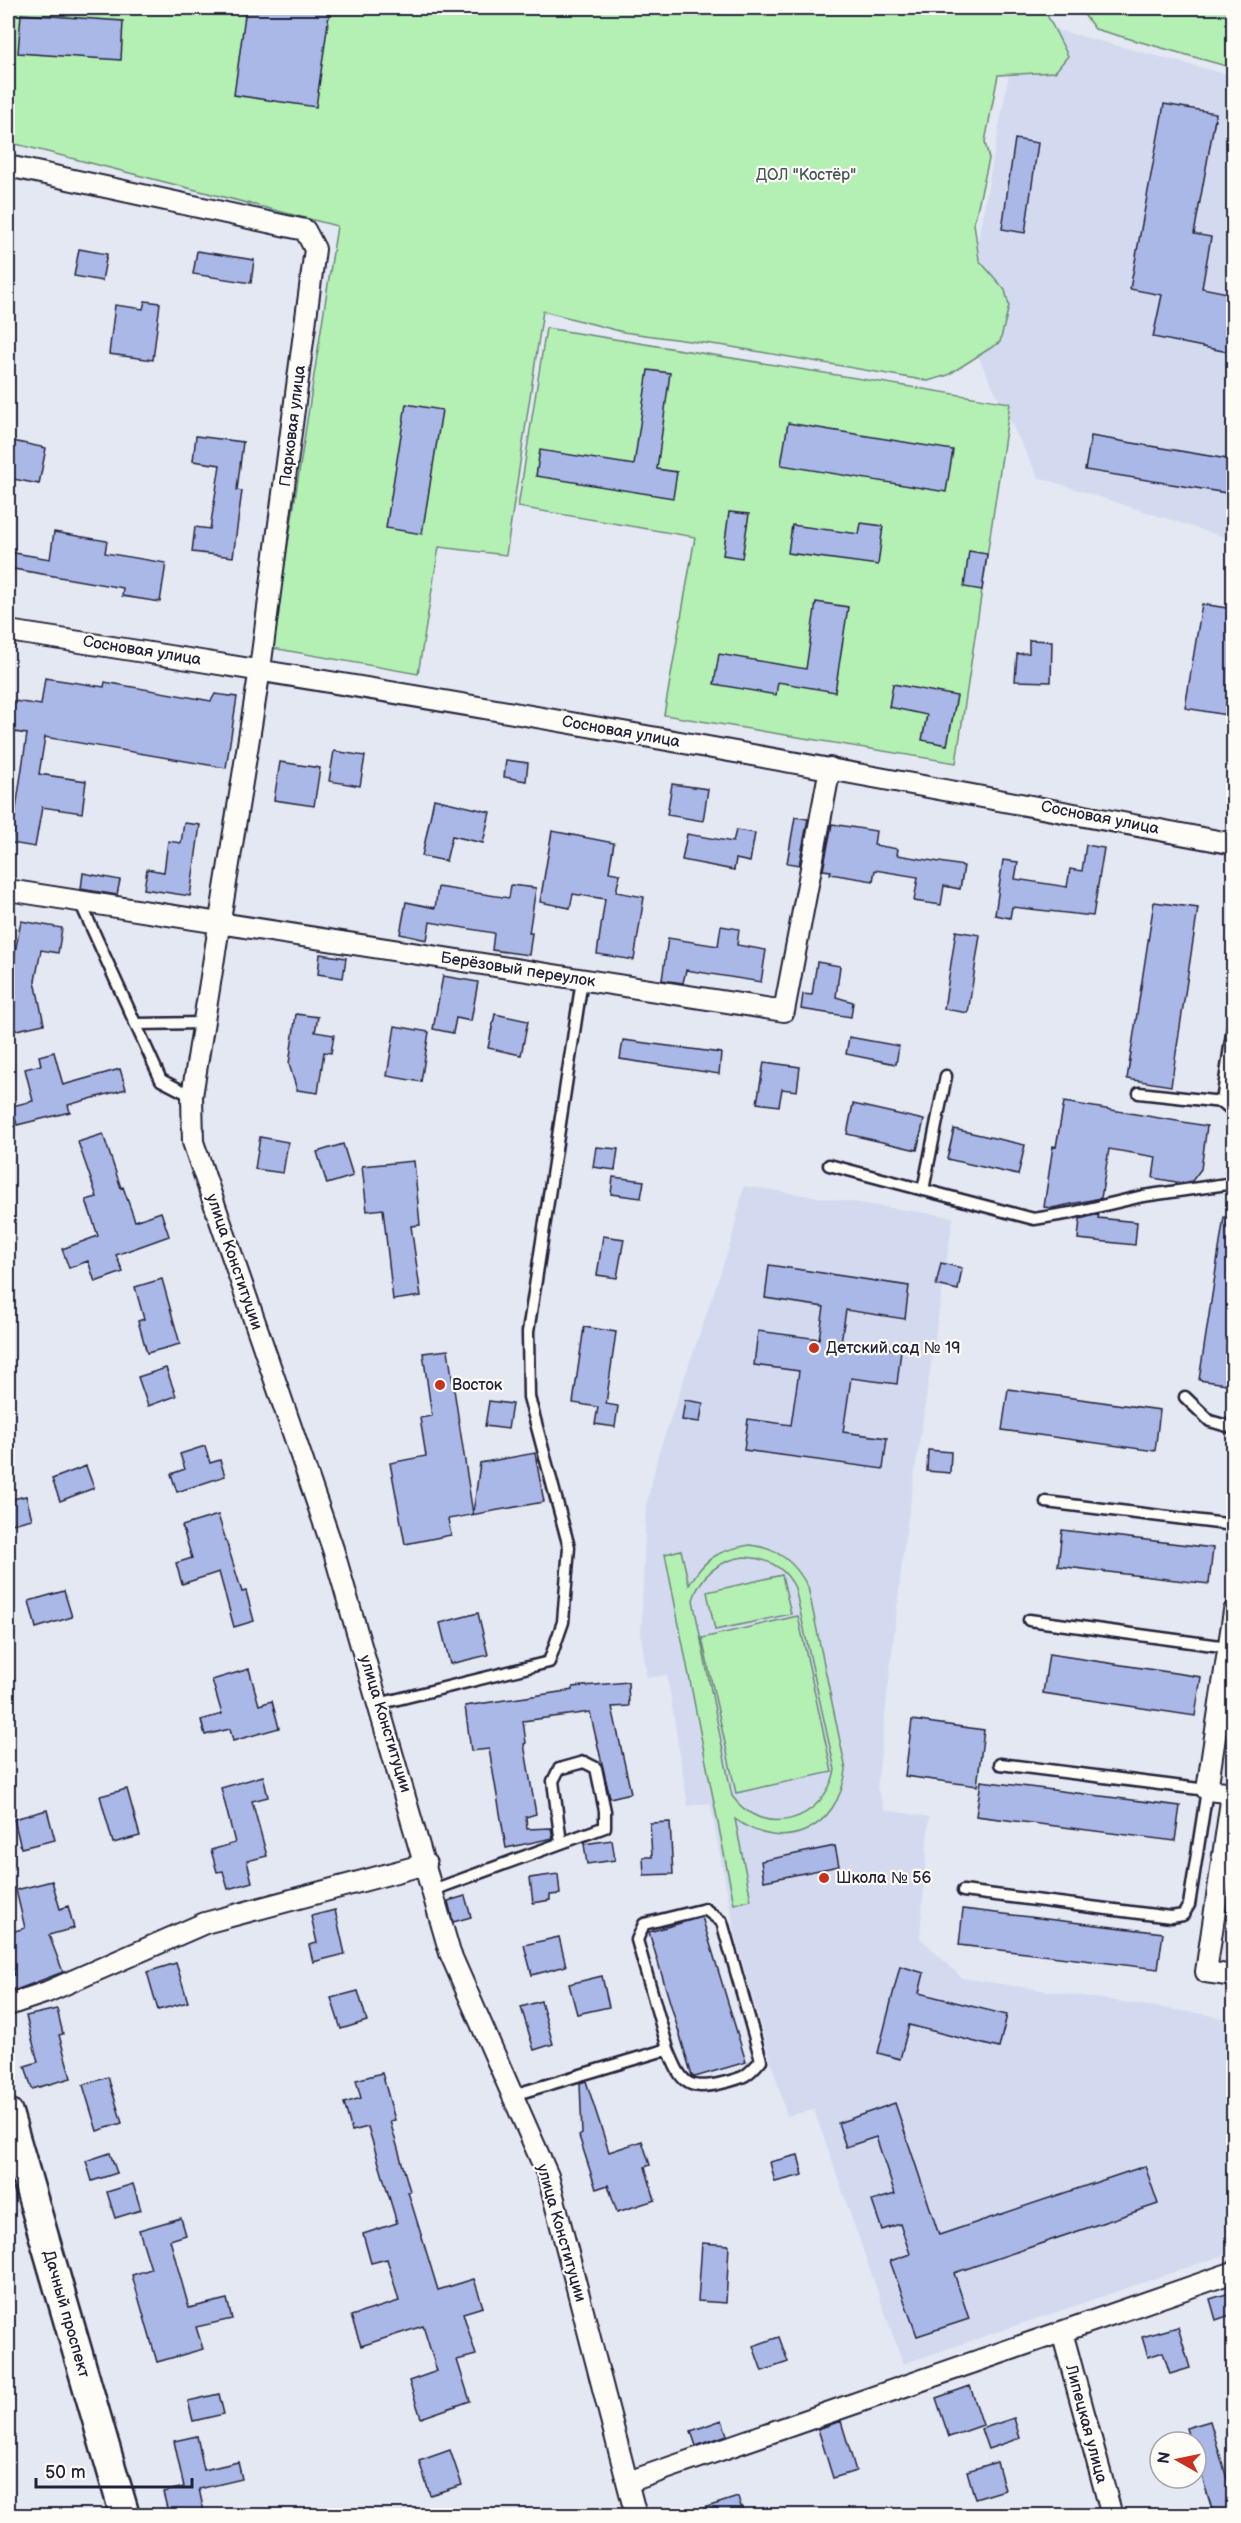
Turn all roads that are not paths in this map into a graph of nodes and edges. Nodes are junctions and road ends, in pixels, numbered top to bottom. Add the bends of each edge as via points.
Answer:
1 (8, 166) edge
2 (8, 631) edge
3 (260, 669) junction
4 (830, 768) junction
5 (1233, 844) edge
6 (8, 890) edge
7 (80, 902) junction
8 (220, 924) junction
9 (582, 980) junction
10 (1233, 1019) edge
11 (203, 1023) junction
12 (136, 1024) junction
13 (945, 1076) dead end
14 (1139, 1093) dead end
15 (192, 1096) junction
16 (1222, 1102) junction
17 (1233, 1112) edge
18 (829, 1165) dead end
19 (1233, 1183) edge
20 (922, 1190) junction
21 (1185, 1397) dead end
22 (1233, 1428) edge
23 (1046, 1502) dead end
24 (1233, 1525) edge
25 (1233, 1611) edge
26 (1029, 1620) dead end
27 (1228, 1647) junction
28 (378, 1704) junction
29 (1000, 1764) dead end
30 (1206, 1790) junction
31 (561, 1843) junction
32 (426, 1864) junction
33 (433, 1890) junction
34 (963, 1891) dead end
35 (1233, 1976) edge
36 (8, 2005) edge
37 (668, 2049) junction
38 (513, 2096) junction
39 (8, 2113) edge
40 (1233, 2272) edge
41 (1062, 2332) junction
42 (628, 2482) junction
43 (125, 2516) edge
44 (636, 2516) edge
45 (1112, 2516) edge

1 - 3 street, Парковая улица via 305,230 315,249
2 - 3 street, Сосновая улица
3 - 4 street, Сосновая улица
3 - 8 street, Парковая улица
4 - 5 street, Сосновая улица
4 - 9 street, Берёзовый переулок via 784,1011
6 - 7 street, Берёзовый переулок
7 - 8 street, Берёзовый переулок
7 - 12 lane
8 - 9 street, Берёзовый переулок
8 - 11 street, улица Конституции
9 - 28 lane via 528,1332 529,1397 569,1547 563,1622 549,1662
10 - 16 lane
11 - 12 lane
11 - 15 street, улица Конституции
12 - 15 lane via 161,1080
13 - 20 lane
14 - 16 lane
15 - 28 street, улица Конституции via 193,1142 333,1549
16 - 17 lane
18 - 20 lane
19 - 20 lane via 1143,1196 1034,1219
21 - 22 lane via 1210,1421
23 - 24 lane
25 - 27 street
26 - 27 lane
27 - 30 street
28 - 32 street, улица Конституции
29 - 30 lane
30 - 34 lane via 1189,1905 1183,1915 1171,1917
30 - 35 street via 1226,1792 1231,1801 1206,1972
31 - 31 lane via 605,1827 596,1768 584,1762 559,1770 553,1781
31 - 33 lane
32 - 33 street, улица Конституции
32 - 36 street via 205,1923
33 - 38 street, улица Конституции via 450,1953
37 - 37 lane via 637,1940 644,1924 705,1909 722,1922 760,2060 747,2077 701,2089 678,2073
37 - 38 lane
38 - 42 street, улица Конституции via 548,2176
39 - 43 street, Дачный проспект
40 - 41 street
41 - 42 street
41 - 45 street, Липецкая улица
42 - 44 street, улица Конституции

